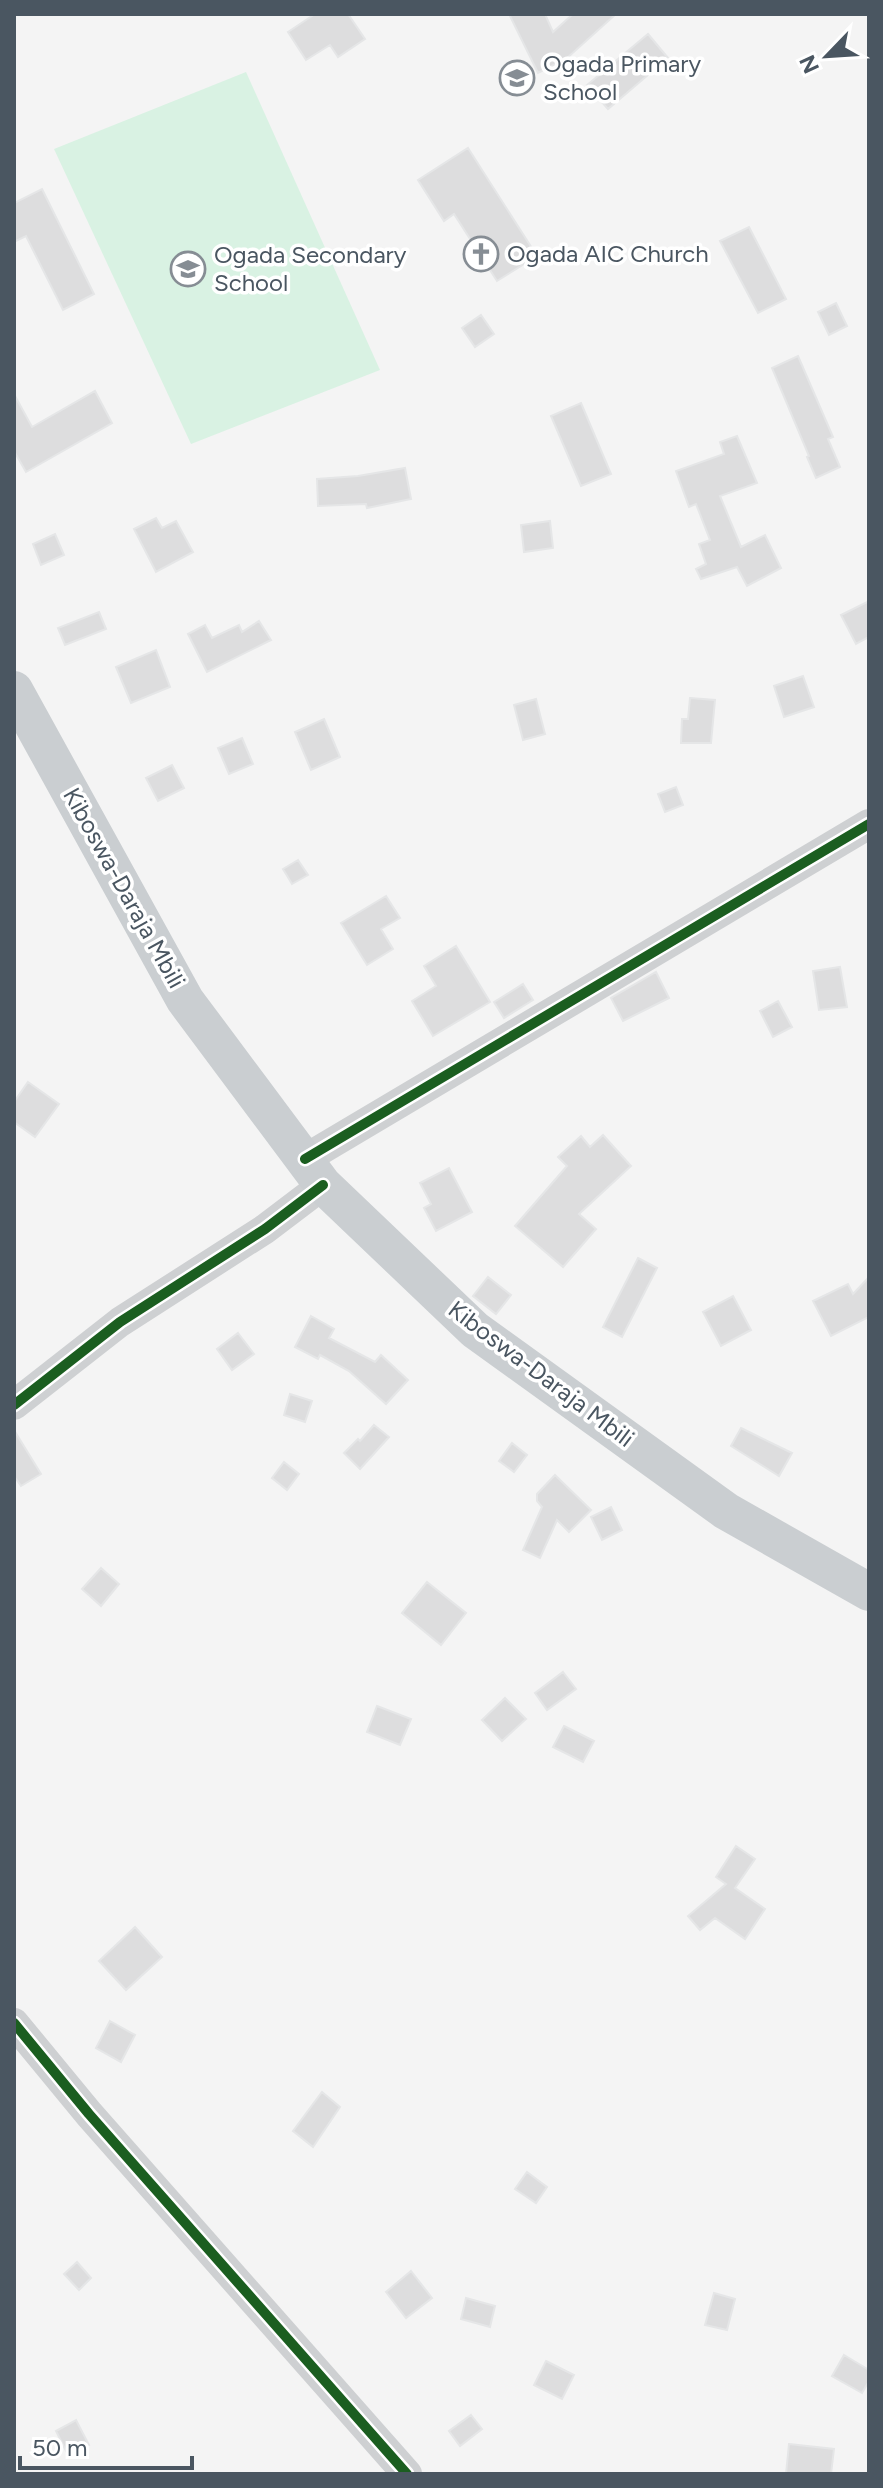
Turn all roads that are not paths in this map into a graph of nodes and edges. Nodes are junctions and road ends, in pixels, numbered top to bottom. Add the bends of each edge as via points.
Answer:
1 (14, 690) edge
2 (869, 824) edge
3 (314, 1172) junction
4 (14, 1405) edge
5 (869, 1592) edge
6 (14, 2023) edge
7 (407, 2474) edge

1 - 3 main road, Kiboswa-Daraja Mbili via 185,1000
2 - 3 street
3 - 4 street via 265,1229 120,1322
3 - 5 main road, Kiboswa-Daraja Mbili via 475,1330 726,1511
6 - 7 street

